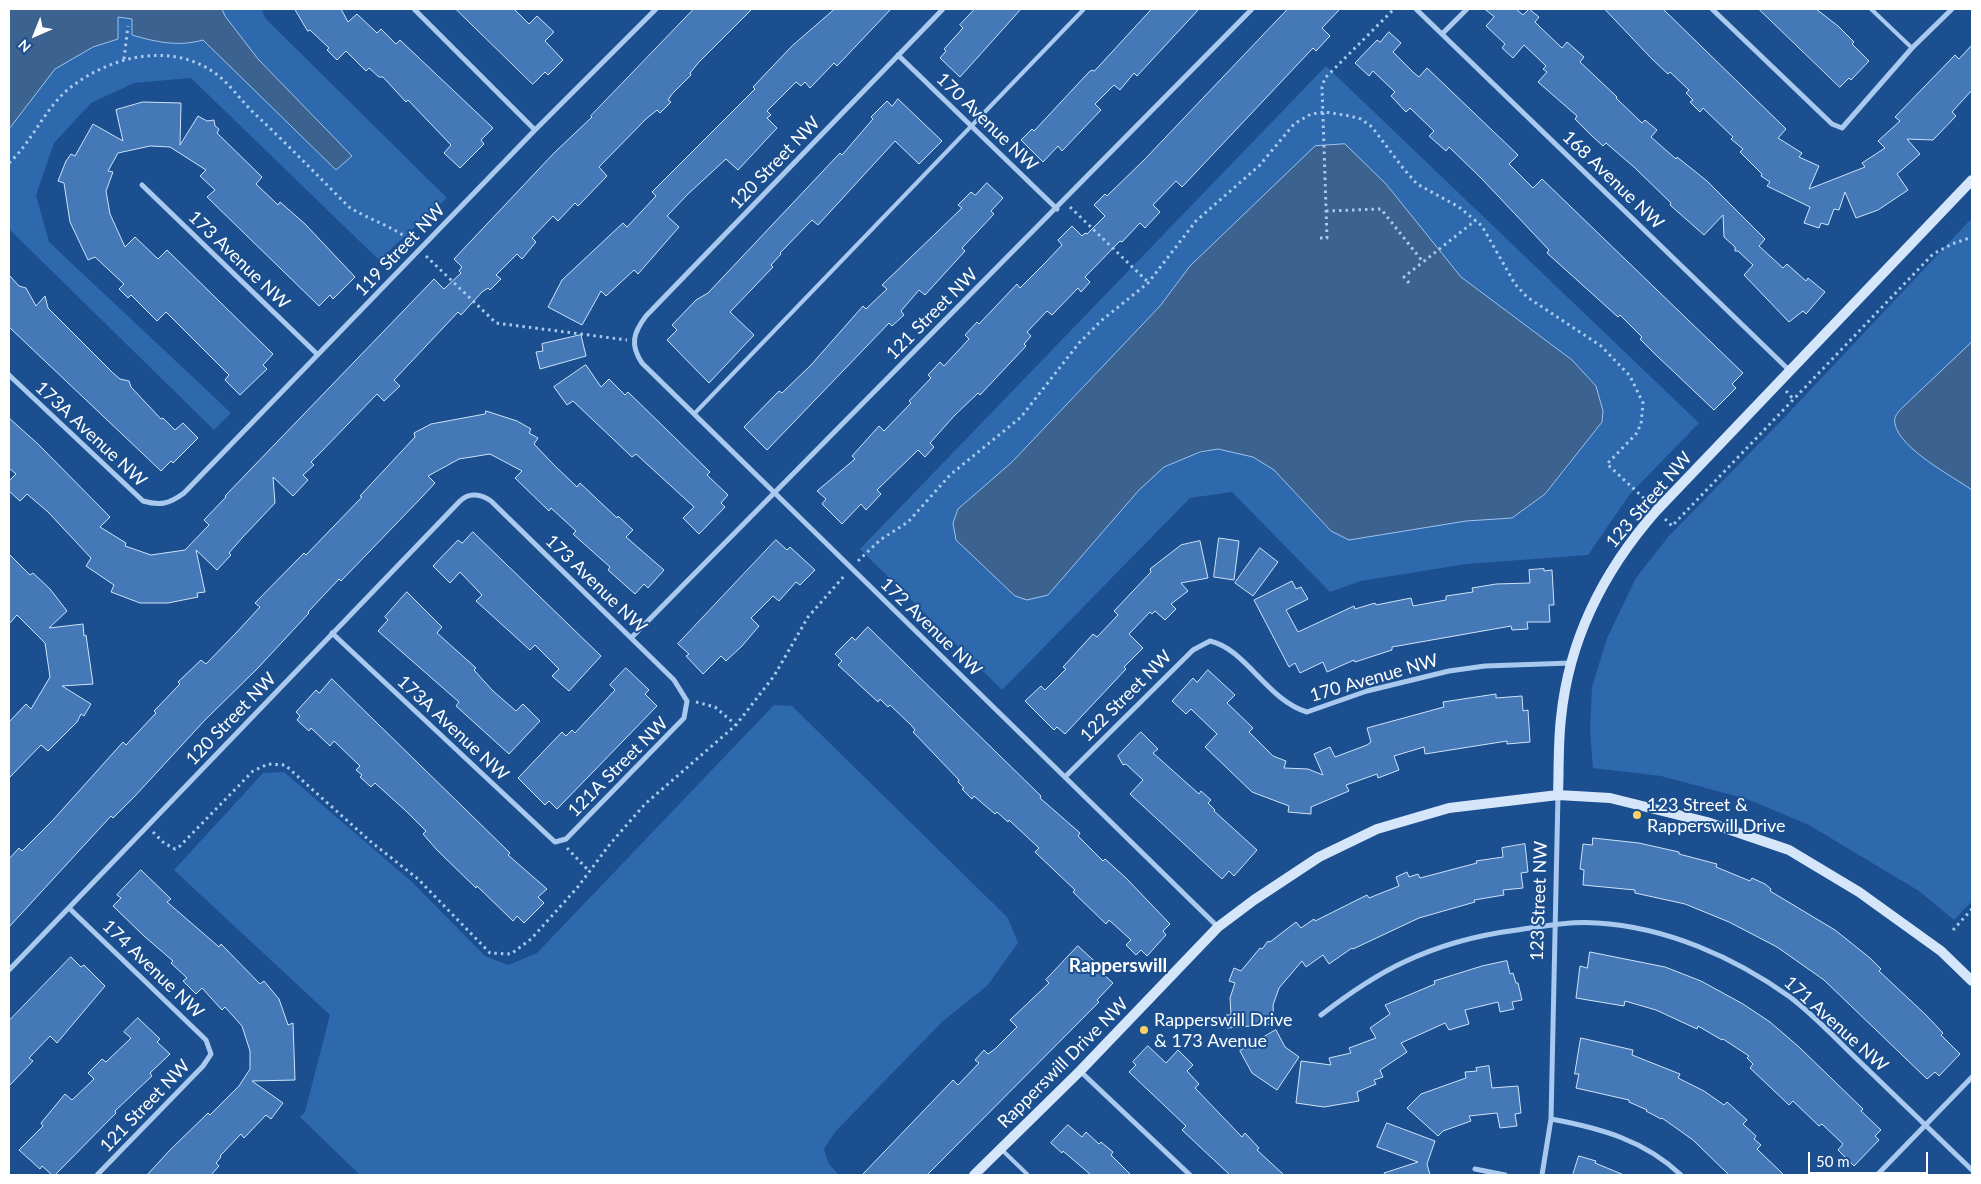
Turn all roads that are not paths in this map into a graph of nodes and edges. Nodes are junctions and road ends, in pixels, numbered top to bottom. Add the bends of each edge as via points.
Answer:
1 (414, 9) edge
2 (656, 9) edge
3 (943, 9) edge
4 (1084, 9) edge
5 (1252, 9) edge
6 (1416, 9) edge
7 (1467, 9) edge
8 (1712, 9) edge
9 (1871, 9) edge
10 (1952, 9) edge
11 (1442, 34) junction
12 (1912, 48) junction
13 (898, 56) junction
14 (970, 125) junction
15 (535, 130) junction
16 (1972, 180) edge
17 (142, 185) dead end
18 (1057, 208) junction
19 (633, 341) joint
20 (317, 354) junction
21 (1790, 371) junction
22 (9, 375) edge
23 (695, 413) junction
24 (773, 492) junction
25 (478, 495) joint
26 (159, 505) joint
27 (332, 633) junction
28 (631, 638) junction
29 (1210, 641) joint
30 (1571, 662) junction
31 (687, 701) joint
32 (1065, 777) junction
33 (1558, 795) junction
34 (561, 842) joint
35 (69, 908) junction
36 (1554, 924) junction
37 (1218, 928) junction
38 (9, 970) edge
39 (1972, 981) edge
40 (1321, 1015) dead end
41 (211, 1054) joint
42 (1080, 1071) junction
43 (1972, 1077) edge
44 (1551, 1119) junction
45 (1925, 1125) junction
46 (1000, 1148) junction
47 (1475, 1169) dead end
48 (1972, 1170) edge
49 (97, 1175) edge
50 (974, 1175) edge
51 (1028, 1175) edge
52 (1190, 1175) edge
53 (1505, 1175) edge
54 (1542, 1175) edge
55 (1681, 1175) edge
56 (1877, 1175) edge

1 - 15 street
2 - 15 street, 119 Street NW
3 - 13 street, 120 Street NW
4 - 14 lane
5 - 18 street, 121 Street NW
6 - 11 street, 168 Avenue NW
7 - 11 street
8 - 12 street via 1832,124 1842,128
9 - 12 lane
10 - 12 street
11 - 21 street, 168 Avenue NW
13 - 14 street, 170 Avenue NW
13 - 19 street, 120 Street NW via 646,316
14 - 18 street, 170 Avenue NW
14 - 23 lane
15 - 20 street, 119 Street NW
16 - 21 street, 123 Street NW
17 - 20 street, 173 Avenue NW
18 - 24 street, 121 Street NW
19 - 23 street, 172 Avenue NW via 635,353 642,363
20 - 26 street, 119 Street NW via 184,493
21 - 30 street, 123 Street NW via 1657,510 1621,553 1586,616
22 - 26 street, 173A Avenue NW via 143,501
23 - 24 street, 172 Avenue NW
24 - 28 street, 121 Street NW
24 - 32 street, 172 Avenue NW
25 - 27 street, 120 Street NW via 464,498
25 - 28 street, 173 Avenue NW via 491,501
27 - 34 street, 173A Avenue NW via 555,842
27 - 35 street, 120 Street NW
28 - 31 street, 173 Avenue NW via 674,680
29 - 30 street, 170 Avenue NW via 1228,648 1285,702 1307,712 1367,691 1449,670
29 - 32 street, 122 Street NW via 1193,650
30 - 33 street, 123 Street NW via 1560,719
31 - 34 street, 121A Street NW via 684,718 679,725
32 - 37 street, 172 Avenue NW
33 - 36 street, 123 Street NW
33 - 37 street, Rapperswill Drive NW via 1449,808 1377,829 1303,867
33 - 39 street, Rapperswill Drive NW via 1610,798 1706,822 1789,850 1859,892 1941,951
35 - 38 street, 120 Street NW
35 - 41 street, 174 Avenue NW via 206,1040
36 - 40 street, 171 Avenue NW via 1500,932 1432,950 1375,977
36 - 44 street, 123 Street NW
36 - 45 street, 171 Avenue NW via 1598,923 1660,933 1737,964 1768,982 1809,1013
37 - 42 street, Rapperswill Drive NW
41 - 49 street, 121 Street NW
42 - 46 street, Rapperswill Drive NW
42 - 52 street
43 - 45 street
44 - 54 street, 123 Street NW
44 - 55 street via 1598,1128 1629,1139 1658,1155
45 - 48 street, 171 Avenue NW
45 - 56 street
46 - 50 street, Rapperswill Drive NW
46 - 51 lane
47 - 53 street

